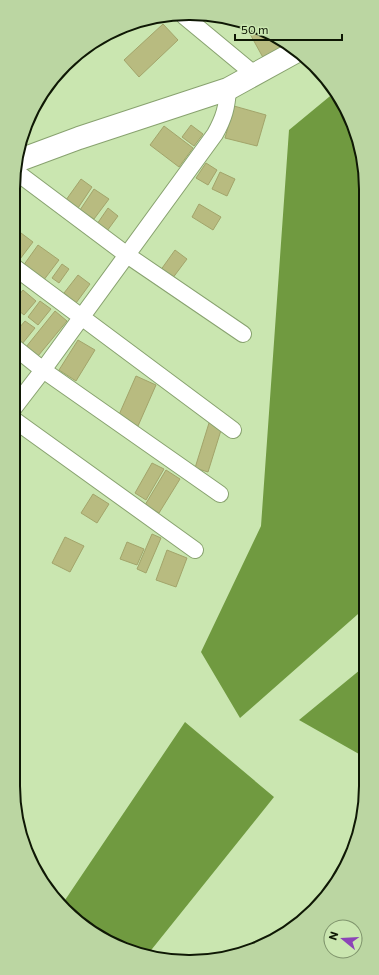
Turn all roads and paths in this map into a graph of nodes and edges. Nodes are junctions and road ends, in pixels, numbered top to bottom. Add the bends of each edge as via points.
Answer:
1 (189, 20) edge
2 (291, 54) edge
3 (254, 74) junction
4 (228, 89) junction
5 (22, 159) edge
6 (20, 175) edge
7 (128, 255) junction
8 (20, 271) edge
9 (82, 317) junction
10 (243, 334) dead end
11 (20, 352) edge
12 (43, 370) junction
13 (20, 400) edge
14 (20, 424) edge
15 (232, 430) dead end
16 (220, 494) dead end
17 (195, 550) dead end

1 - 3 street
2 - 3 main road
3 - 4 main road
4 - 5 main road
4 - 7 street via 227,108 215,134
6 - 7 street
7 - 9 street
7 - 10 street
8 - 9 street
9 - 12 street
9 - 15 street
11 - 12 street
12 - 13 street
12 - 16 street
14 - 17 street

